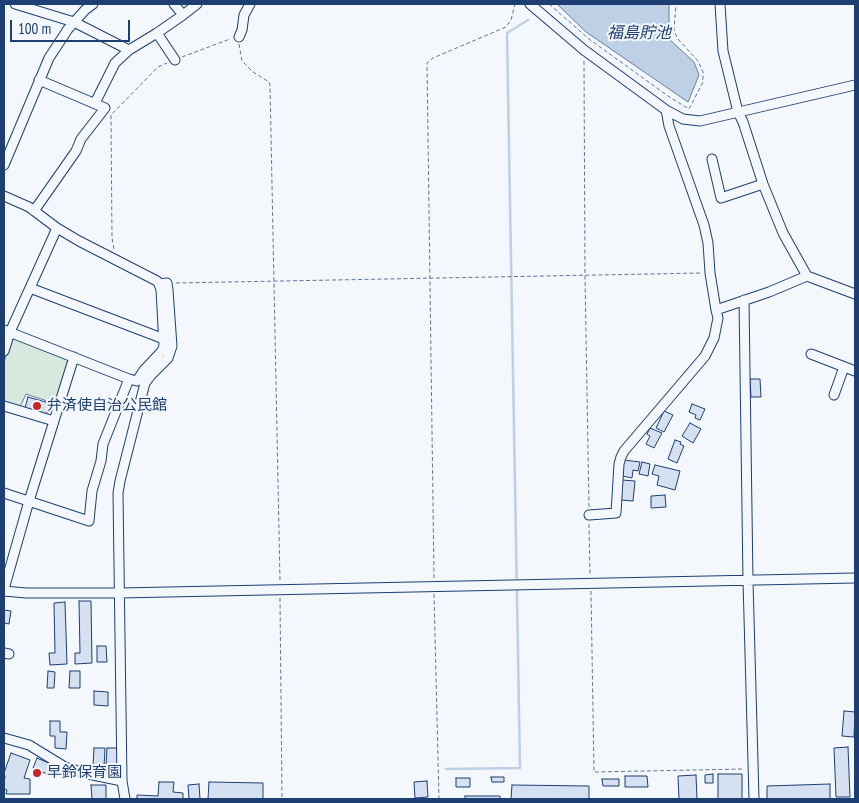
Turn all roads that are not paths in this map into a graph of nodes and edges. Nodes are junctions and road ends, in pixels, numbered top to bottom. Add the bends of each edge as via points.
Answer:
1 (15, 4) edge
2 (93, 4) edge
3 (174, 4) edge
4 (197, 4) edge
5 (250, 4) edge
6 (530, 4) edge
7 (720, 4) edge
8 (40, 8) edge
9 (183, 15) junction
10 (74, 22) junction
11 (157, 33) junction
12 (239, 37) road end
13 (129, 50) junction
14 (176, 60) road end
15 (39, 80) junction
16 (855, 85) edge
17 (95, 103) junction
18 (666, 110) junction
19 (738, 112) junction
20 (6, 150) edge
21 (712, 159) dead end
22 (4, 165) edge
23 (763, 184) junction
24 (4, 196) edge
25 (34, 211) junction
26 (58, 228) junction
27 (807, 276) junction
28 (163, 284) junction
29 (30, 288) junction
30 (855, 294) edge
31 (744, 300) junction
32 (716, 310) junction
33 (7, 331) edge
34 (164, 340) junction
35 (4, 351) edge
36 (811, 354) dead end
37 (74, 357) junction
38 (844, 367) junction
39 (855, 371) edge
40 (128, 379) junction
41 (834, 395) dead end
42 (4, 406) edge
43 (54, 421) junction
44 (4, 493) edge
45 (29, 501) junction
46 (589, 515) road end
47 (855, 578) edge
48 (748, 581) junction
49 (4, 590) edge
50 (119, 593) junction
51 (4, 738) edge
52 (122, 781) junction
53 (125, 799) edge
54 (754, 799) edge

1 - 8 street
2 - 10 street
3 - 9 street
4 - 9 street
5 - 12 street
6 - 18 street via 584,50
7 - 19 street via 723,51
8 - 10 street
9 - 11 street
10 - 13 street
10 - 15 street via 58,41
11 - 13 street
11 - 14 street
13 - 17 street via 115,63
15 - 17 street
15 - 20 street
16 - 19 street
17 - 25 street via 105,108
18 - 19 street via 683,119 700,121
18 - 32 street via 704,225
19 - 23 street
20 - 22 street
21 - 23 street via 721,198
23 - 27 street via 783,233
24 - 25 street
25 - 26 street
26 - 28 street
26 - 29 street
27 - 30 street
27 - 31 street
28 - 34 street
28 - 50 street via 172,346 168,358 145,384 120,481
29 - 33 street
29 - 34 street
31 - 32 street
31 - 48 street
32 - 46 street via 718,318 714,338 705,356 621,457 616,513
33 - 35 street
33 - 37 street
34 - 40 street via 162,351 137,381
36 - 38 street
37 - 40 street
37 - 43 street
38 - 39 street
38 - 41 street
40 - 45 street via 103,444 89,521
42 - 43 street
43 - 45 street
44 - 45 street
45 - 49 street
47 - 48 street
48 - 50 street
48 - 54 street
49 - 50 street via 26,594
50 - 52 street
51 - 52 street via 33,747 65,767
52 - 53 street

